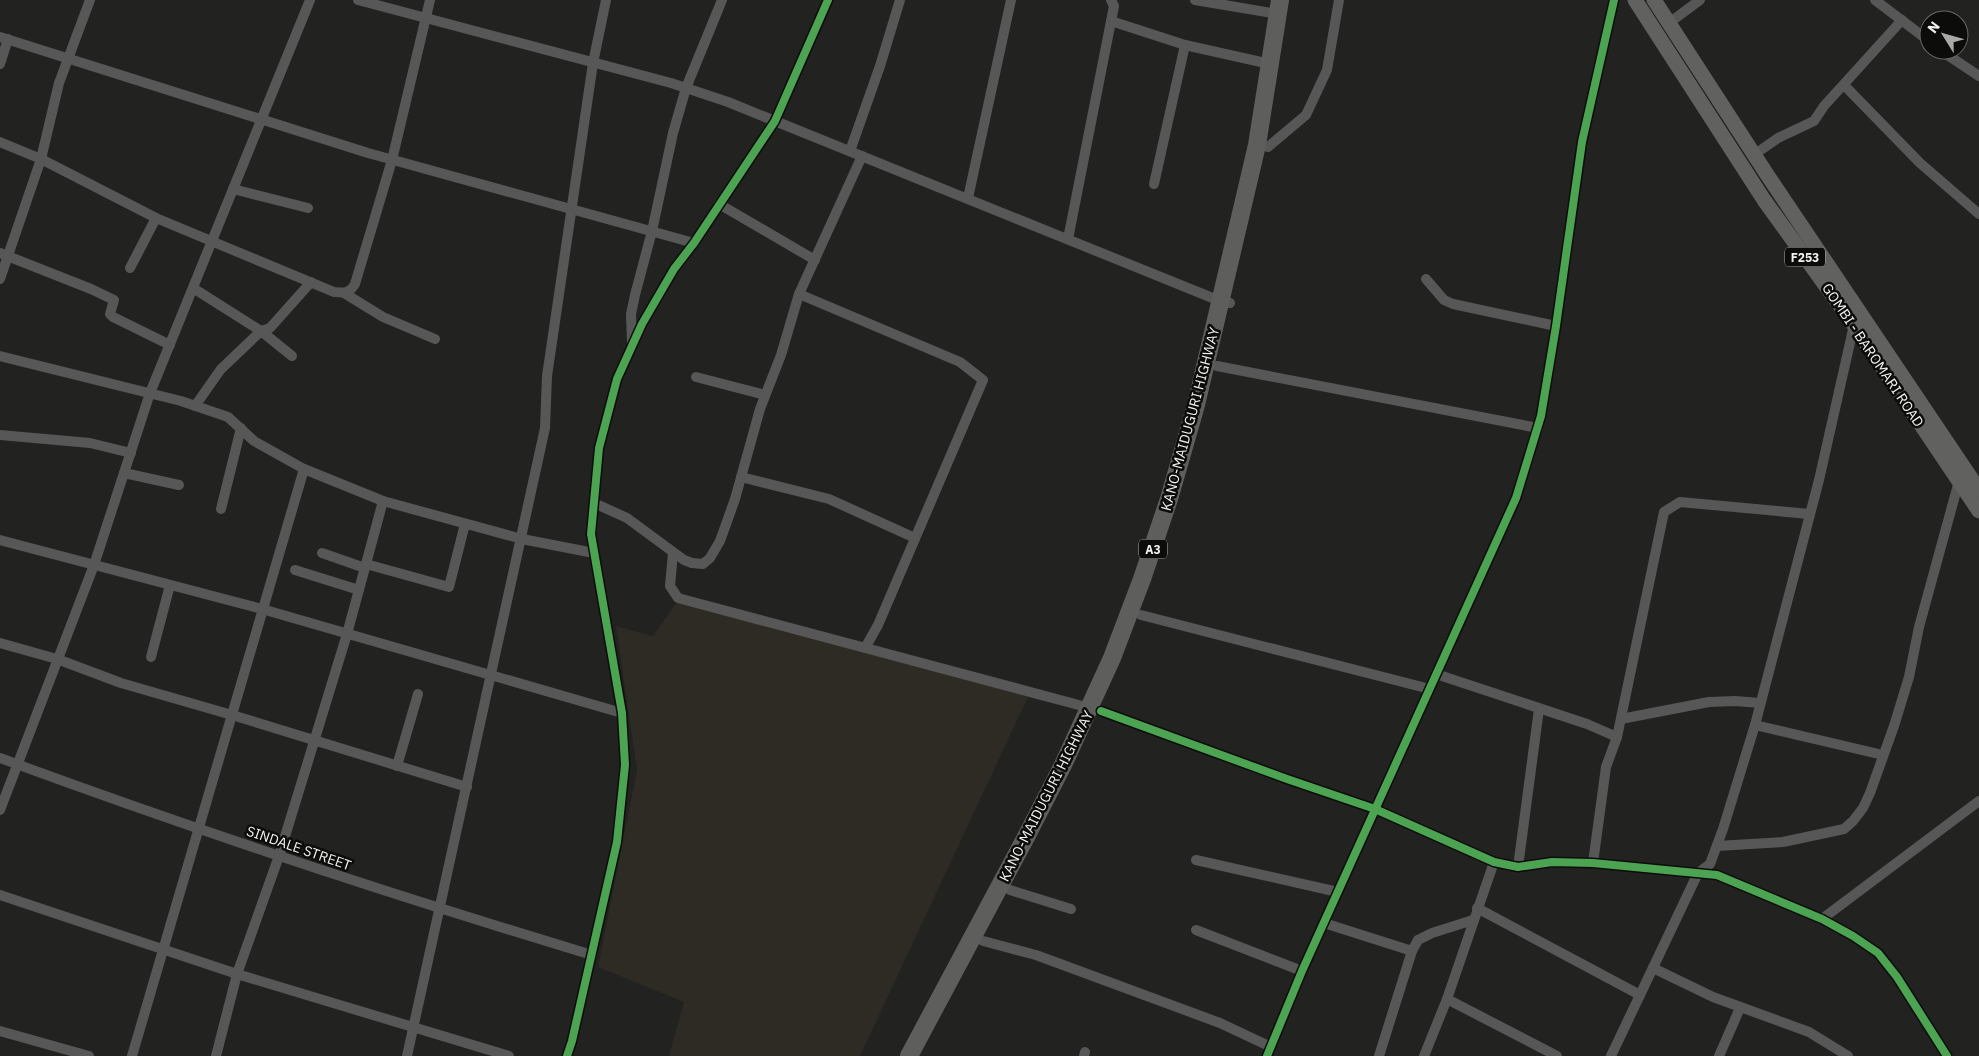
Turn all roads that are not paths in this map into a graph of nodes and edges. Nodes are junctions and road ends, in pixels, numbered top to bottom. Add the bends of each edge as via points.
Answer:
1 (90, 0) edge
2 (310, 0) edge
3 (358, 0) edge
4 (430, 0) edge
5 (606, 0) edge
6 (722, 0) edge
7 (828, 0) edge
8 (900, 0) edge
9 (1011, 0) edge
10 (1111, 0) edge
11 (1195, 0) edge
12 (1291, 0) edge
13 (1339, 0) edge
14 (1614, 0) edge
15 (1635, 0) edge
16 (1654, 0) edge
17 (1700, 0) edge
18 (1875, 0) edge
19 (1279, 7) edge
20 (426, 19) junction
21 (1902, 20) junction
22 (1111, 21) junction
23 (1669, 23) junction
24 (1919, 33) edge
25 (4, 38) edge
26 (1185, 45) junction
27 (68, 59) junction
28 (1955, 60) edge
29 (593, 63) junction
30 (0, 64) edge
31 (1270, 64) junction
32 (1979, 76) edge
33 (1844, 85) junction
34 (686, 88) junction
35 (261, 120) junction
36 (775, 120) junction
37 (0, 142) edge
38 (1268, 147) junction
39 (850, 151) junction
40 (1755, 154) junction
41 (862, 156) junction
42 (41, 159) junction
43 (392, 160) junction
44 (1154, 184) dead end
45 (233, 189) junction
46 (968, 198) junction
47 (719, 204) junction
48 (308, 208) dead end
49 (572, 210) junction
50 (1979, 214) edge
51 (156, 218) junction
52 (652, 231) junction
53 (1068, 239) junction
54 (212, 241) junction
55 (694, 243) junction
56 (4, 254) edge
57 (815, 260) junction
58 (130, 268) dead end
59 (0, 279) edge
60 (1426, 279) dead end
61 (311, 282) junction
62 (193, 288) junction
63 (344, 293) junction
64 (799, 294) junction
65 (1225, 302) junction
66 (1854, 325) junction
67 (1556, 326) junction
68 (261, 331) junction
69 (435, 339) dead end
70 (170, 346) junction
71 (632, 346) junction
72 (0, 356) edge
73 (292, 356) dead end
74 (1217, 366) junction
75 (696, 377) dead end
76 (150, 393) junction
77 (765, 395) junction
78 (195, 406) junction
79 (241, 428) junction
80 (1538, 428) junction
81 (0, 435) edge
82 (1940, 444) junction
83 (131, 453) junction
84 (304, 469) junction
85 (124, 472) junction
86 (741, 478) junction
87 (1959, 481) junction
88 (178, 485) dead end
89 (1979, 490) edge
90 (383, 500) junction
91 (594, 503) junction
92 (221, 509) dead end
93 (1979, 511) edge
94 (1809, 514) junction
95 (465, 524) junction
96 (915, 538) junction
97 (522, 539) junction
98 (0, 540) edge
99 (322, 553) dead end
100 (594, 553) junction
101 (674, 553) junction
102 (94, 565) junction
103 (365, 566) junction
104 (295, 570) dead end
105 (170, 585) junction
106 (359, 590) junction
107 (262, 609) junction
108 (1141, 615) junction
109 (347, 634) junction
110 (0, 643) edge
111 (865, 648) junction
112 (151, 657) dead end
113 (57, 659) junction
114 (1436, 674) junction
115 (492, 675) junction
116 (1430, 689) junction
117 (418, 694) dead end
118 (1760, 703) junction
119 (1539, 709) junction
120 (1095, 710) junction
121 (622, 713) junction
122 (232, 715) junction
123 (1621, 719) junction
124 (1755, 725) junction
125 (1617, 737) junction
126 (314, 741) junction
127 (1883, 755) junction
128 (0, 758) edge
129 (16, 764) junction
130 (397, 766) junction
131 (467, 787) junction
132 (1979, 801) edge
133 (1375, 809) junction
134 (0, 810) edge
135 (199, 829) junction
136 (1717, 846) junction
137 (279, 856) junction
138 (1196, 860) dead end
139 (1494, 862) junction
140 (1593, 863) junction
141 (1518, 867) junction
142 (1698, 873) junction
143 (1010, 890) junction
144 (1338, 892) junction
145 (0, 895) edge
146 (1477, 908) junction
147 (1071, 909) dead end
148 (440, 910) junction
149 (1822, 919) junction
150 (1474, 920) junction
151 (1324, 922) junction
152 (1196, 930) dead end
153 (983, 942) junction
154 (164, 948) junction
155 (1412, 951) junction
156 (592, 955) junction
157 (1653, 968) junction
158 (1302, 971) junction
159 (237, 974) junction
160 (1640, 995) junction
161 (1447, 999) junction
162 (1740, 1008) junction
163 (414, 1028) junction
164 (0, 1031) edge
165 (1269, 1051) edge
166 (490, 1053) edge
167 (1844, 1055) edge
168 (90, 1056) edge
169 (132, 1056) edge
170 (216, 1056) edge
171 (407, 1056) edge
172 (509, 1056) edge
173 (567, 1056) edge
174 (909, 1056) edge
175 (921, 1056) edge
176 (1379, 1056) edge
177 (1424, 1056) edge
178 (1557, 1056) edge
179 (1610, 1056) edge
180 (1718, 1056) edge
181 (1947, 1056) edge

1 - 27 street
2 - 35 street
3 - 20 street
4 - 20 street
5 - 29 street
6 - 34 street
7 - 36 street
8 - 39 street
9 - 46 street
10 - 22 street via 1114,6
11 - 19 street
12 - 38 highway, KANO-MAIDUGURI HIGHWAY / A3
13 - 38 street via 1327,70 1306,115
14 - 67 street via 1582,142
15 - 66 main road, GOMBI - BAROMARI ROAD / F253 via 1764,200
16 - 23 main road, GOMBI - BAROMARI ROAD / F253
17 - 23 street
18 - 21 street
19 - 31 highway, KANO-MAIDUGURI HIGHWAY / A3
20 - 29 street
20 - 43 street
21 - 24 street
21 - 33 street
22 - 26 street
22 - 53 street
23 - 40 main road, GOMBI - BAROMARI ROAD / F253
25 - 27 street
25 - 30 street
26 - 31 street
26 - 44 street
27 - 35 street
27 - 42 street
28 - 32 street
29 - 34 street
29 - 49 street
31 - 65 highway, KANO-MAIDUGURI HIGHWAY / A3
33 - 40 street via 1814,121 1778,138
33 - 50 street via 1920,163
34 - 36 street
34 - 52 street
35 - 43 street
35 - 45 street
36 - 39 street
36 - 47 street
37 - 42 street
38 - 65 highway, KANO-MAIDUGURI HIGHWAY / A3
39 - 41 street
40 - 82 main road, GOMBI - BAROMARI ROAD / F253
41 - 46 street
41 - 57 street
42 - 51 street
42 - 56 street
43 - 49 street
43 - 63 street via 354,284
45 - 48 street
45 - 54 street
46 - 53 street
47 - 55 street
47 - 57 street
49 - 52 street
49 - 97 street via 547,376 545,428
51 - 54 street
51 - 58 street
52 - 55 street
52 - 71 street via 631,314
53 - 65 street
54 - 61 street
54 - 62 street
55 - 71 street via 670,277
56 - 59 street
56 - 70 street via 114,300 110,310 113,317
57 - 64 street
60 - 67 street via 1444,300 1453,304
61 - 63 street
61 - 68 street via 270,328
62 - 68 street
62 - 70 street
63 - 69 street via 383,317
64 - 77 street
64 - 96 street via 960,362 983,380
65 - 74 highway, KANO-MAIDUGURI HIGHWAY / A3
65 - 120 highway, KANO-MAIDUGURI HIGHWAY / A3 via 1170,499
66 - 82 main road, GOMBI - BAROMARI ROAD / F253
66 - 94 street
67 - 80 street
68 - 73 street
68 - 78 street via 221,369
70 - 76 street
71 - 91 street via 617,379 599,448
72 - 76 street
74 - 80 street
74 - 108 highway, KANO-MAIDUGURI HIGHWAY / A3 via 1180,502
75 - 77 street
76 - 78 street
76 - 83 street
77 - 86 street
78 - 79 street via 228,416
79 - 84 street via 254,441
79 - 92 street
80 - 114 street via 1516,498
81 - 83 street via 90,442
82 - 87 main road, GOMBI - BAROMARI ROAD / F253
82 - 89 main road, GOMBI - BAROMARI ROAD / F253
83 - 85 street
84 - 90 street
84 - 107 street
85 - 88 street
85 - 102 street
86 - 96 street via 829,499
86 - 101 street via 720,541 710,558 703,564 692,563
87 - 93 main road, GOMBI - BAROMARI ROAD / F253
87 - 127 street via 1919,627 1909,677
90 - 95 street
90 - 103 street
91 - 100 street via 591,534
91 - 101 street via 627,518
94 - 118 street
94 - 123 street via 1680,502 1664,512
95 - 97 street
95 - 103 street via 449,587
96 - 111 street via 878,626
97 - 100 street
97 - 115 street
98 - 102 street
99 - 103 street
100 - 121 street
101 - 111 street via 670,586 678,598
102 - 105 street
102 - 113 street
103 - 106 street
104 - 106 street
105 - 107 street
105 - 112 street
106 - 109 street
107 - 109 street
107 - 122 street
108 - 116 street
108 - 120 highway, KANO-MAIDUGURI HIGHWAY / A3
109 - 115 street
109 - 126 street
110 - 113 street
111 - 120 street
113 - 122 street via 121,683
113 - 129 street
114 - 116 street
114 - 119 street
115 - 121 street
115 - 131 street
116 - 133 street
117 - 130 street
118 - 123 street via 1709,702
118 - 124 street
119 - 125 street
119 - 141 street
120 - 133 street
120 - 143 highway, KANO-MAIDUGURI HIGHWAY / A3 via 1073,770
120 - 174 highway, KANO-MAIDUGURI HIGHWAY / A3
121 - 156 street via 626,764 617,842
122 - 126 street
122 - 135 street
123 - 125 street
124 - 127 street
124 - 136 street
125 - 140 street via 1606,767
126 - 130 street
126 - 137 street
127 - 136 street via 1863,808 1844,828 1783,842
128 - 129 street, SINDALE STREET
129 - 134 street
129 - 135 street, SINDALE STREET
130 - 131 street
131 - 148 street
132 - 149 street
133 - 139 street
133 - 144 street
135 - 137 street, SINDALE STREET
135 - 154 street
136 - 142 street via 1710,864
137 - 148 street, SINDALE STREET
137 - 159 street
138 - 144 street
139 - 141 street
139 - 146 street
140 - 141 street via 1552,862
140 - 142 street
142 - 149 street via 1717,875
142 - 157 street
143 - 147 street
143 - 153 highway, KANO-MAIDUGURI HIGHWAY / A3
144 - 151 street
145 - 154 street
146 - 150 street
146 - 160 street
148 - 156 street, SINDALE STREET
148 - 163 street
149 - 181 street via 1878,953
150 - 155 street via 1418,940
150 - 161 street
151 - 155 street
151 - 158 street
152 - 158 street
153 - 165 street via 1036,955 1220,1023
153 - 175 highway, KANO-MAIDUGURI HIGHWAY / A3
154 - 159 street
154 - 169 street
155 - 176 street
156 - 173 street
157 - 160 street
157 - 162 street
158 - 165 street
159 - 163 street
159 - 170 street
160 - 179 street
161 - 177 street
161 - 178 street
162 - 167 street via 1809,1032
162 - 180 street
163 - 166 street
163 - 171 street
164 - 168 street
166 - 172 street

